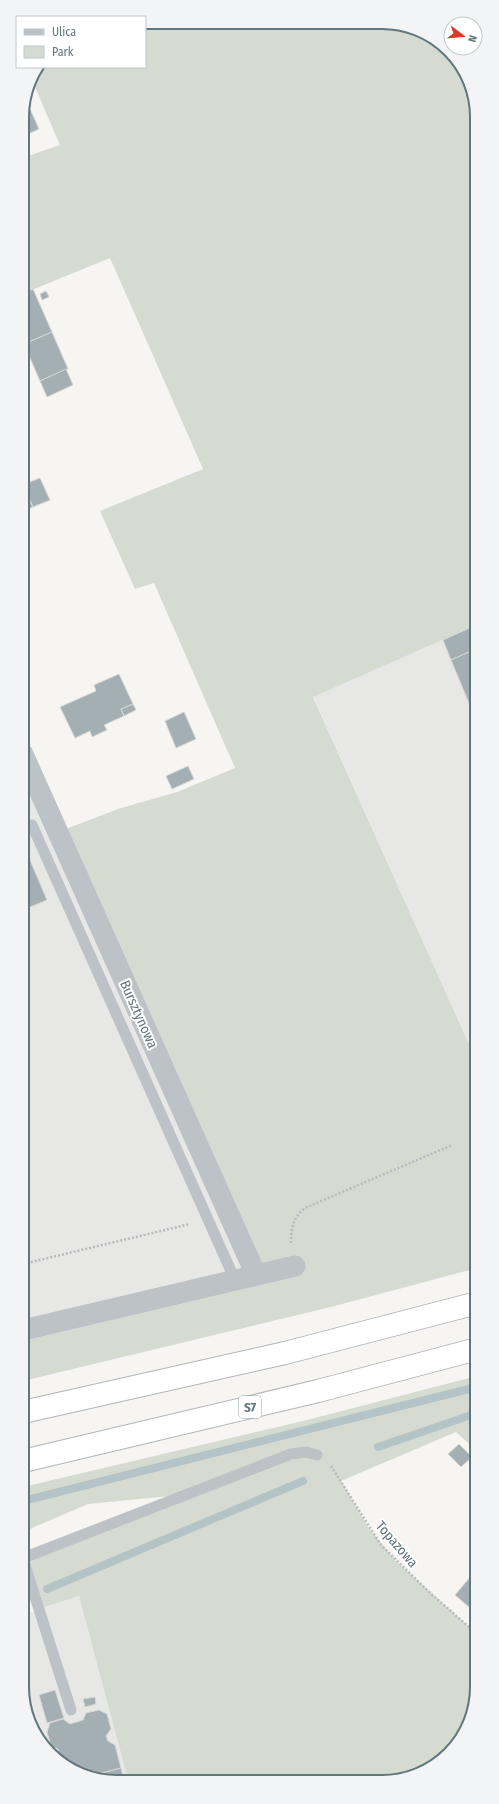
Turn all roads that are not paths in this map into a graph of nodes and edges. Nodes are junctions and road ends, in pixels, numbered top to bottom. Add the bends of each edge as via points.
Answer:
1 (29, 768) edge
2 (32, 826) dead end
3 (295, 1266) road end
4 (256, 1275) junction
5 (235, 1280) junction
6 (470, 1303) edge
7 (29, 1329) edge
8 (470, 1351) edge
9 (29, 1411) edge
10 (316, 1455) road end
11 (29, 1460) edge
12 (29, 1557) edge
13 (29, 1578) edge
14 (71, 1710) dead end

1 - 4 street, Bursztynowa
2 - 5 lane
3 - 4 street
4 - 5 street
5 - 7 street
6 - 9 highway via 285,1352
8 - 11 highway, S7 via 318,1391
10 - 12 lane via 306,1452 292,1454
13 - 14 lane

